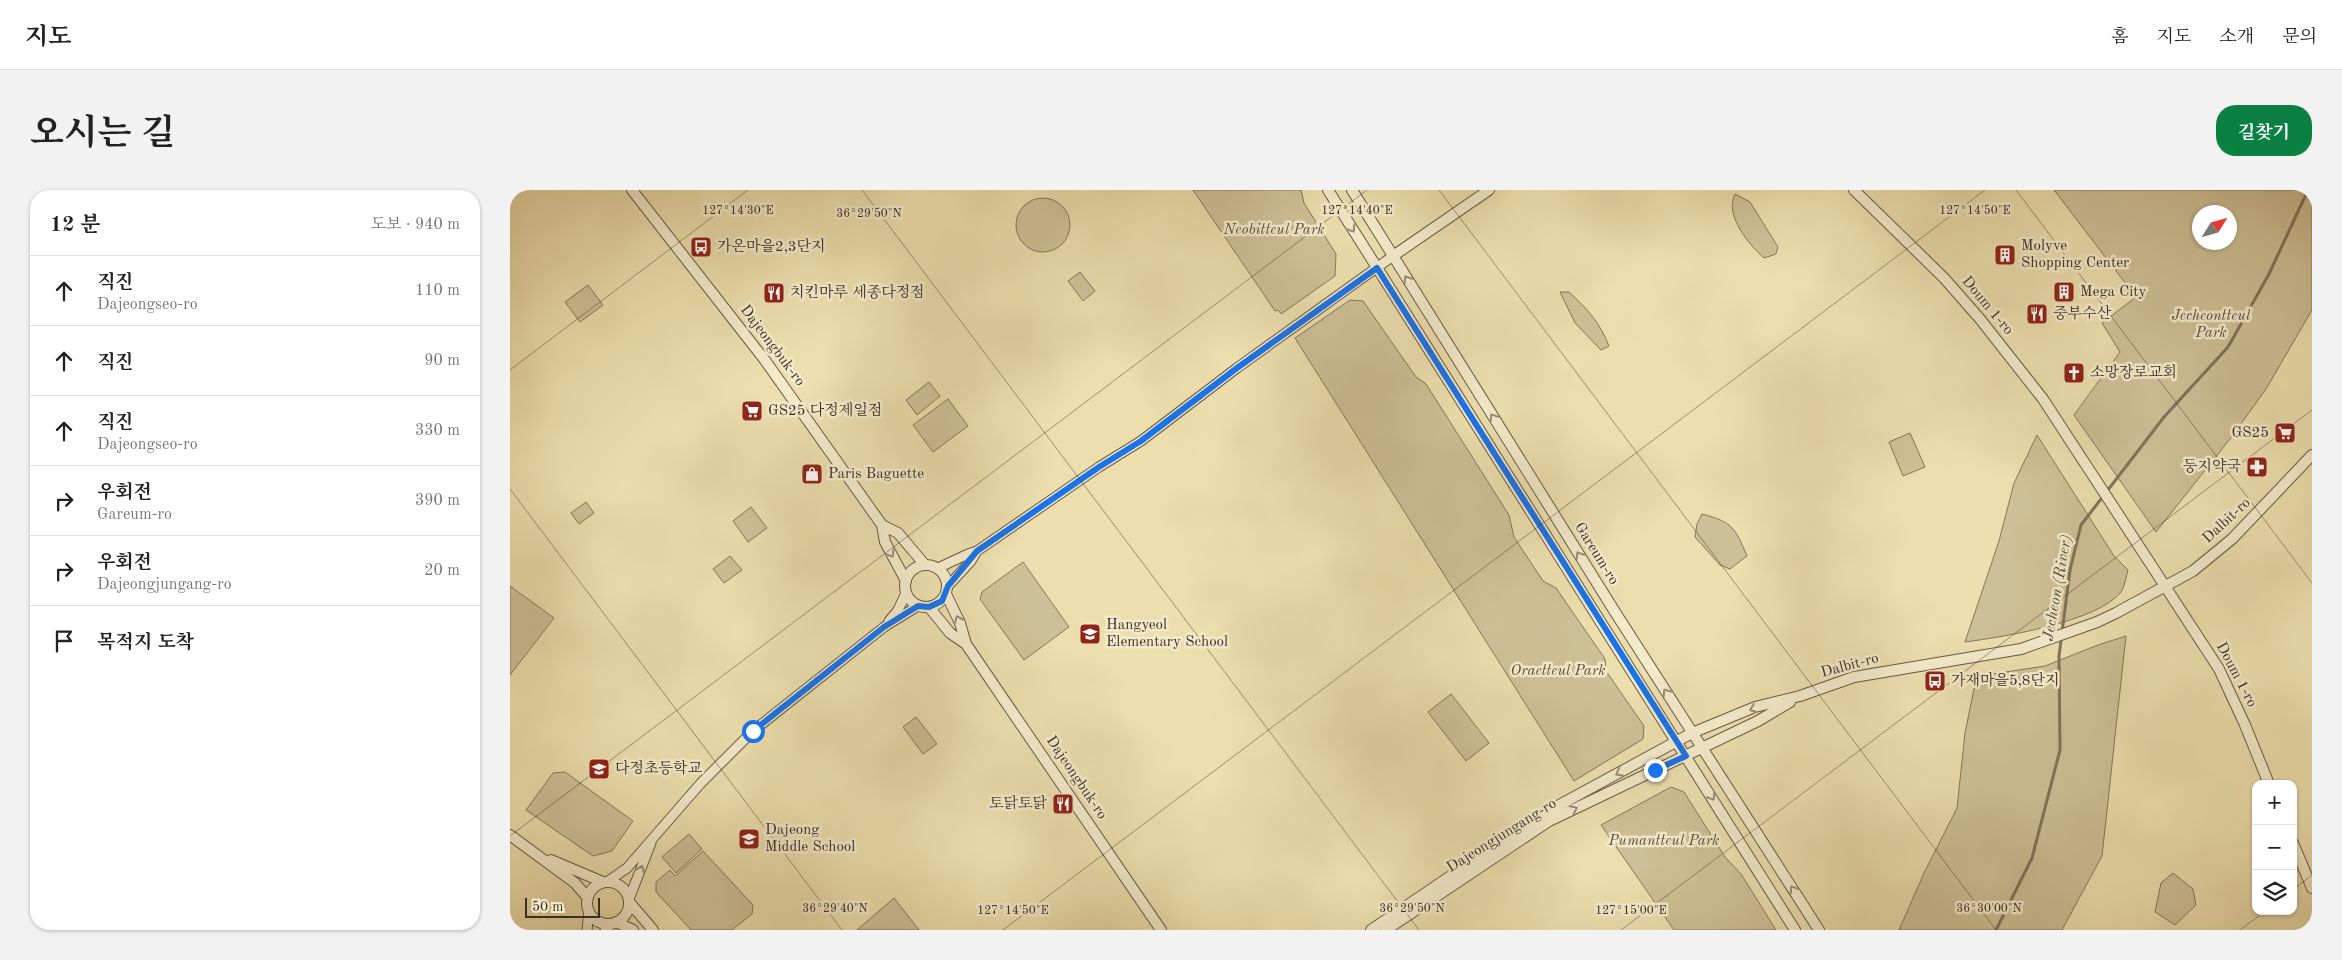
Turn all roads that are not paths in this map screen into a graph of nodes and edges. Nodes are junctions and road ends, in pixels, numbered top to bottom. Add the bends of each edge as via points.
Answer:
1 (632, 190) edge
2 (1328, 190) edge
3 (1352, 190) edge
4 (1489, 190) edge
5 (1854, 190) edge
6 (1393, 256) junction
7 (1377, 268) junction
8 (2312, 454) edge
9 (882, 525) junction
10 (977, 551) junction
11 (925, 565) junction
12 (938, 568) junction
13 (906, 581) junction
14 (2166, 587) junction
15 (947, 590) junction
16 (906, 592) junction
17 (918, 606) junction
18 (929, 607) junction
19 (884, 627) junction
20 (966, 644) junction
21 (1800, 696) junction
22 (1692, 733) junction
23 (1677, 742) junction
24 (1701, 748) junction
25 (1686, 756) junction
26 (2267, 780) edge
27 (510, 835) edge
28 (653, 839) junction
29 (2297, 852) edge
30 (534, 853) junction
31 (605, 882) junction
32 (2312, 888) edge
33 (588, 898) junction
34 (629, 901) junction
35 (589, 910) junction
36 (611, 925) edge
37 (587, 930) edge
38 (633, 930) edge
39 (653, 930) edge
40 (1161, 930) edge
41 (1371, 930) edge
42 (1386, 930) edge
43 (1795, 930) edge
44 (1819, 930) edge

1 - 9 street, Dajeongbuk-ro via 764,359
2 -> 7 street
3 - 6 street, Gareum-ro
4 - 6 street
5 - 14 street, Doum 1-ro via 1944,278 2043,399
6 - 7 street
22 -> 6 street, Gareum-ro
7 - 10 street via 1141,441
7 - 23 street
8 - 14 street, Dalbit-ro via 2232,539 2193,571
9 - 11 street via 898,533
9 -> 13 street via 885,542
10 - 12 street
10 - 15 street
11 - 12 street
11 - 13 street via 913,570
12 - 15 street via 943,573
13 - 16 street
14 - 21 street, Dalbit-ro via 2097,622 2021,649 1854,677
14 - 26 street, Doum 1-ro via 2219,669
15 - 18 street via 936,605
20 -> 15 street
16 - 17 street
16 - 19 street via 898,610
17 - 18 street
17 - 19 street
18 - 20 street via 950,633
19 - 28 street via 735,747
20 - 40 street, Dajeongbuk-ro
21 -> 22 street, Dalbit-ro via 1755,707
21 - 24 street, Dajeongjungang-ro via 1758,721
22 - 23 street, Dajeongjungang-ro
22 - 24 street, Gareum-ro
23 - 25 street
23 -> 41 street, Dajeongjungang-ro via 1541,815
24 - 25 street, Dajeongjungang-ro
44 -> 24 street, Gareum-ro
42 -> 25 street, Dajeongjungang-ro via 1549,822
25 -> 43 street
27 - 30 street
28 - 31 street via 627,868
34 -> 28 street
29 - 32 street
30 - 31 street
30 - 33 street via 576,883
31 - 33 street via 591,891
31 - 34 street via 622,886
33 - 35 street
34 - 36 street via 623,918
34 - 39 street
35 - 36 street via 594,918
35 - 37 street
36 - 38 street

